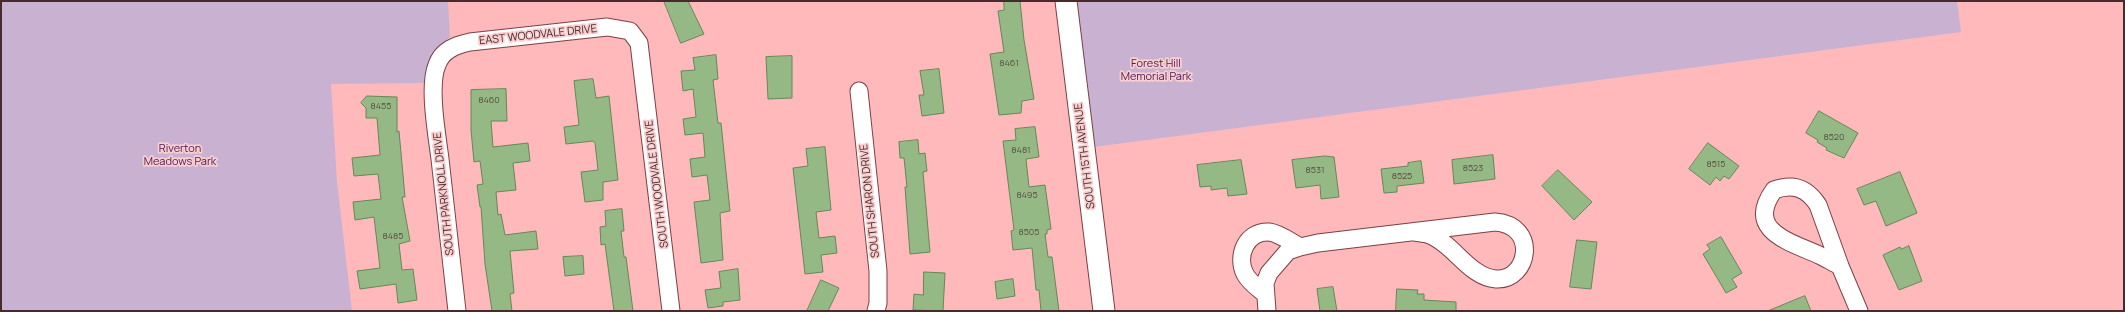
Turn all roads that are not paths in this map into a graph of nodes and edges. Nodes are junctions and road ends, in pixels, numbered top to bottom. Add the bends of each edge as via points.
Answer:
1 (1066, 1) edge
2 (642, 57) joint
3 (434, 77) joint
4 (859, 91) dead end
5 (1414, 232) junction
6 (1300, 247) junction
7 (1840, 266) junction
8 (1265, 294) junction
9 (457, 311) edge
10 (671, 311) edge
11 (876, 311) edge
12 (1104, 311) edge
13 (1267, 311) edge
14 (1859, 311) edge

1 - 12 street, SOUTH 15TH AVENUE
2 - 3 street, EAST WOODVALE DRIVE via 639,43 630,31 608,27 458,44 440,58
2 - 10 street, SOUTH WOODVALE DRIVE
3 - 9 street, SOUTH PARKNOLL DRIVE via 435,115
4 - 11 street, SOUTH SHARON DRIVE via 878,270
5 - 5 street via 1430,235 1487,277 1507,277 1515,273 1521,265 1524,244 1514,226 1495,222
5 - 6 street
6 - 8 street via 1288,251 1277,262 1265,283
6 - 8 street via 1270,232 1258,234 1245,244 1242,254 1245,274 1250,282
7 - 7 street via 1813,197 1795,186 1774,190 1765,208 1769,229 1781,239
7 - 14 street
8 - 13 street

